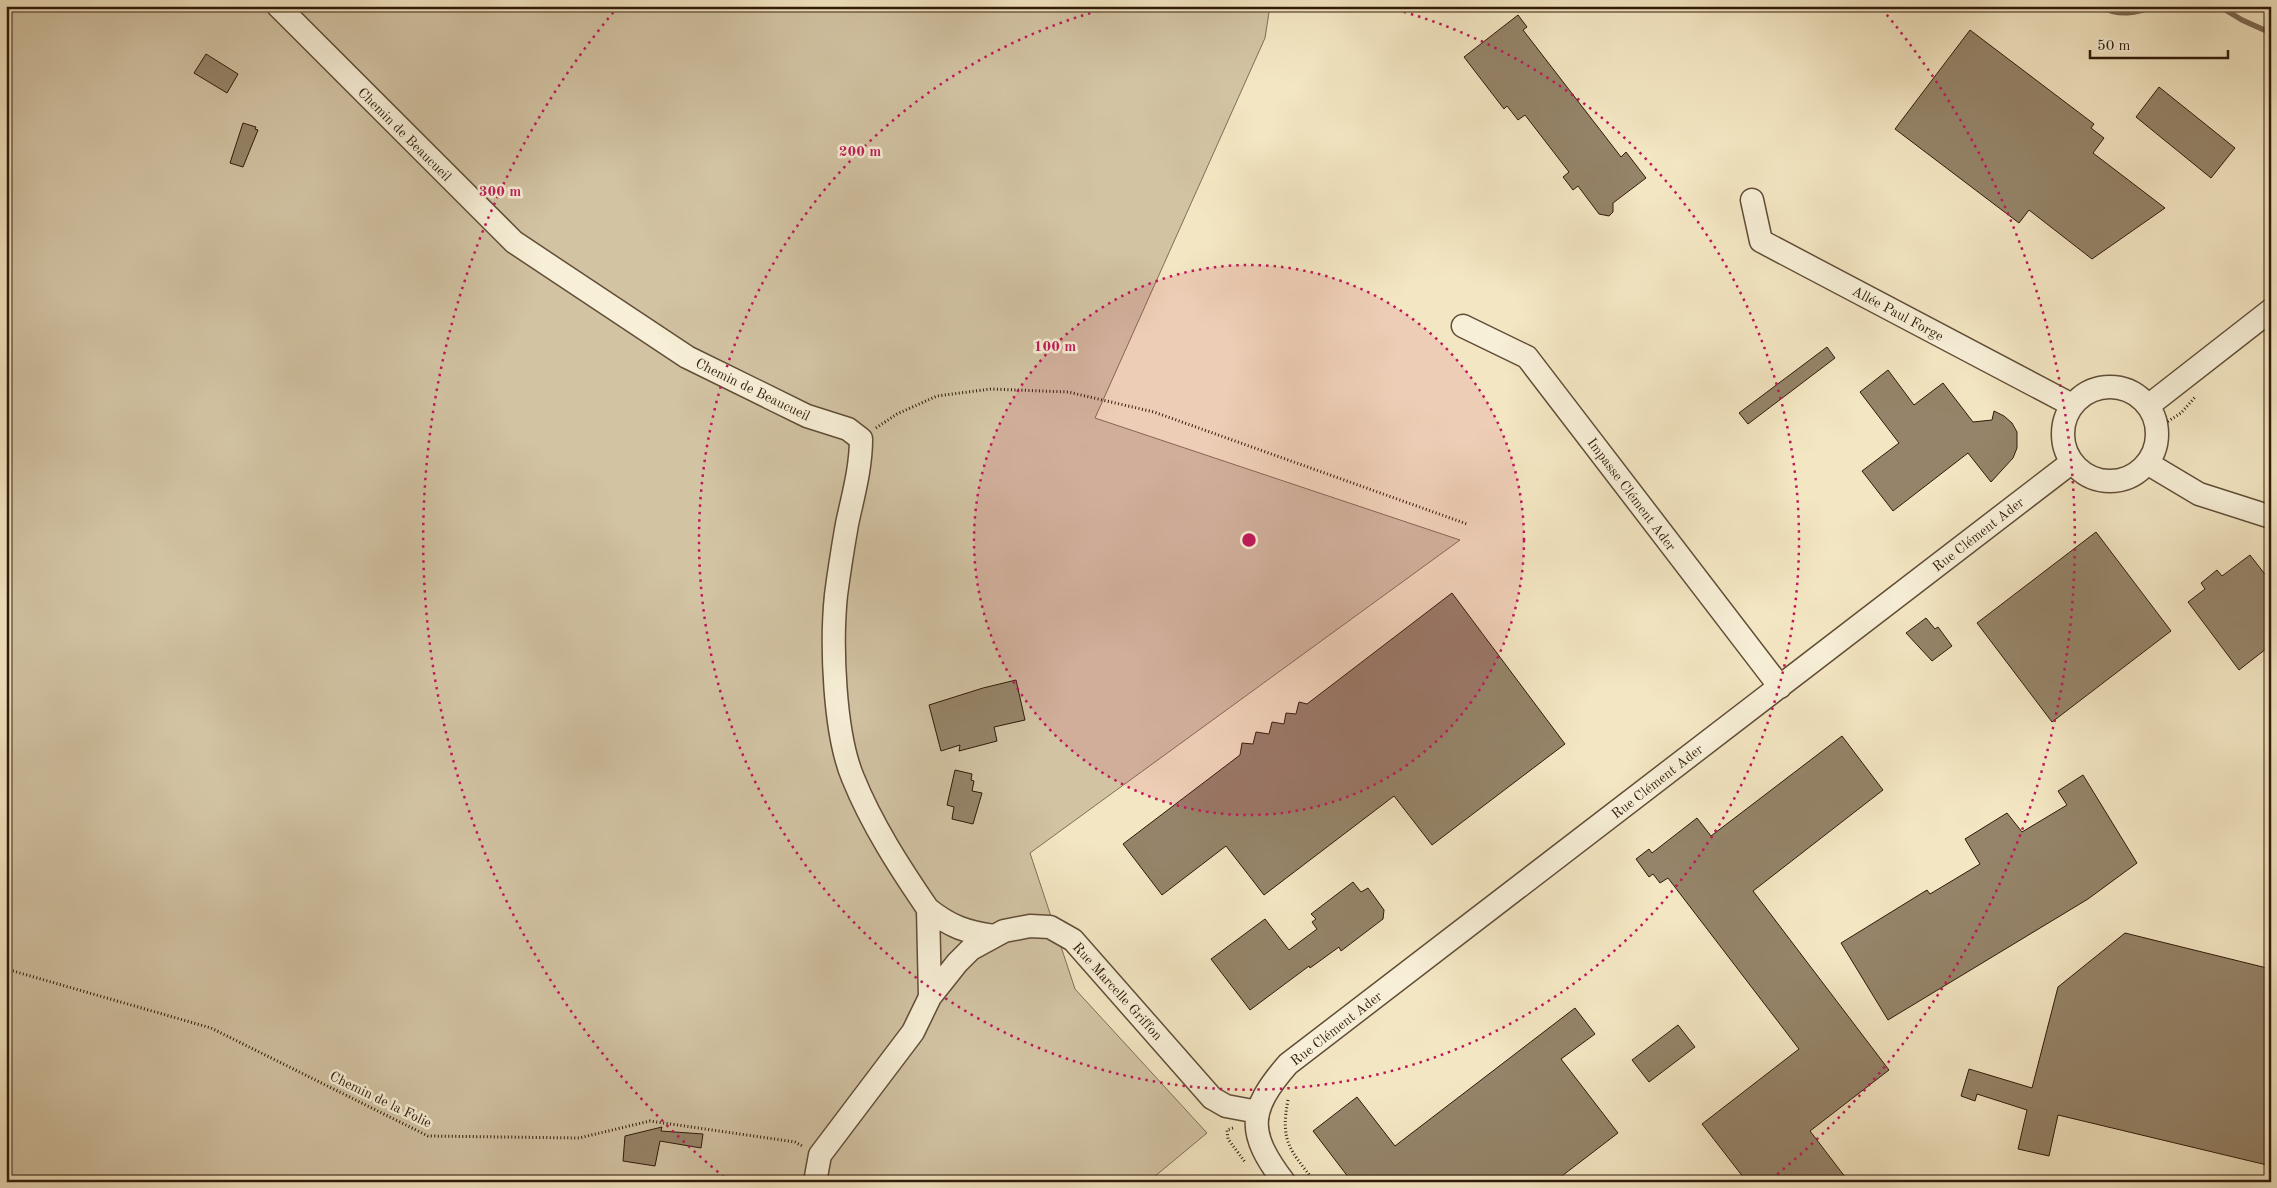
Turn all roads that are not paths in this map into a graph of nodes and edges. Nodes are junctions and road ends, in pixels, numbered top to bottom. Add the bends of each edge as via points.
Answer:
1 (278, 6) edge
2 (1752, 200) dead end
3 (2271, 310) edge
4 (1463, 326) dead end
5 (2072, 405) junction
6 (2148, 406) junction
7 (2072, 462) junction
8 (2147, 463) junction
9 (2271, 517) edge
10 (1780, 687) junction
11 (928, 909) junction
12 (994, 936) junction
13 (930, 996) junction
14 (1258, 1112) junction
15 (815, 1182) edge
16 (1284, 1182) edge

1 - 11 street, Chemin de Beaucueil via 514,242 687,356 807,416 848,429 860,438 861,459 836,596 836,691 852,778 890,851
2 - 5 street, Allée Paul Forge via 1761,241
3 - 6 street
4 - 10 street, Impasse Clément Ader via 1527,357
5 - 6 street via 2082,395 2097,388 2113,387 2137,395
5 - 7 street via 2066,415 2063,433 2065,449
6 - 8 street via 2156,429 2156,442
7 - 8 street via 2094,478 2110,481 2136,473
7 - 10 street, Rue Clément Ader
8 - 9 street via 2199,494
10 - 14 street, Rue Clément Ader via 1288,1064 1262,1099
11 - 12 street via 944,922 964,931
11 - 13 street
12 - 13 street, Rue Marcelle Griffon via 971,949
12 - 14 street, Rue Marcelle Griffon via 1030,926 1050,927 1073,940 1212,1098 1226,1106
13 - 15 street, Rue Marcelle Griffon via 913,1032 820,1155
14 - 16 street via 1260,1145

